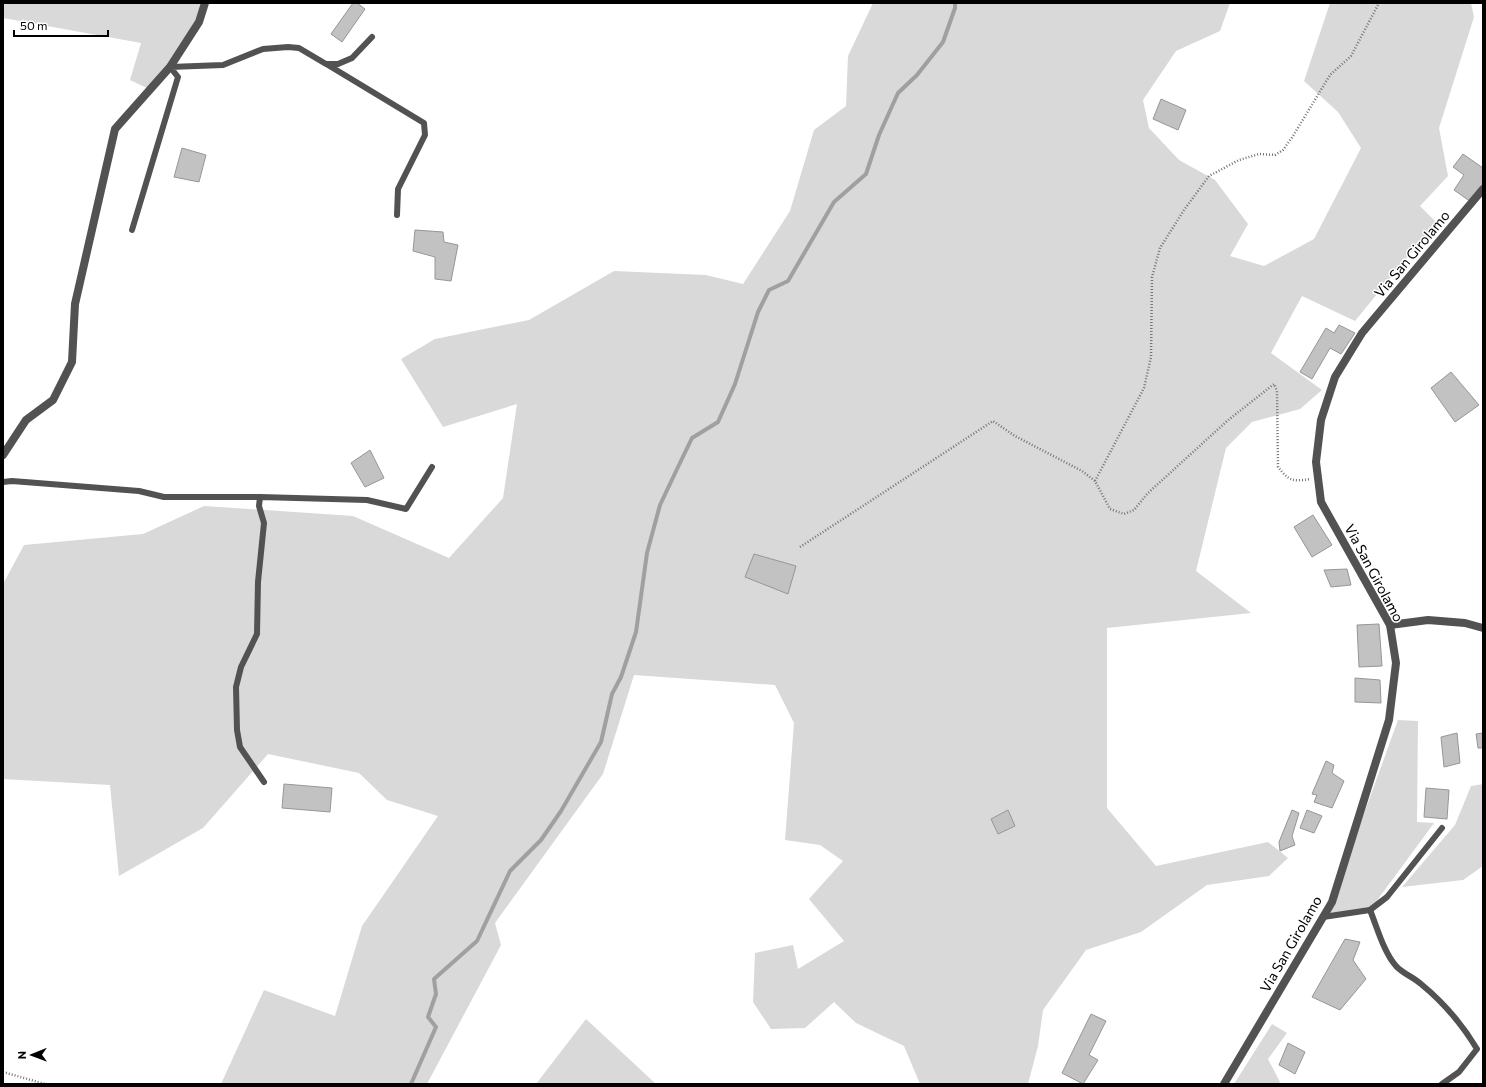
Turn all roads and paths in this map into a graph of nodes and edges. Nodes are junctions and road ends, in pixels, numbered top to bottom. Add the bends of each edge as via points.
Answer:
1 (205, 3) edge
2 (1379, 3) edge
3 (372, 37) dead end
4 (326, 64) junction
5 (170, 67) junction
6 (1483, 189) edge
7 (397, 215) dead end
8 (132, 230) dead end
9 (3, 455) edge
10 (432, 467) dead end
11 (1318, 478) junction
12 (1095, 481) junction
13 (3, 482) edge
14 (260, 496) junction
15 (800, 547) dead end
16 (1390, 625) junction
17 (1483, 628) edge
18 (264, 782) dead end
19 (1442, 828) dead end
20 (1370, 910) junction
21 (1323, 917) junction
22 (3, 1072) edge
23 (45, 1084) edge
24 (1224, 1084) edge
25 (1442, 1084) edge

1 - 5 street via 200,22
2 - 12 path via 1351,56 1330,75 1283,150 1275,154 1260,154 1239,160 1209,176 1160,248 1152,277 1151,357 1144,388
3 - 4 lane via 352,58 338,64
4 - 5 lane via 299,48 288,47 263,49 223,65
4 - 7 lane via 424,124 425,135 398,189
5 - 8 lane via 178,78
5 - 9 street via 115,130 75,304 72,362 67,375 53,400 26,420
6 - 11 street, Via San Girolamo via 1362,334 1335,377 1321,420 1316,462
10 - 14 lane via 406,509 368,500
11 - 12 path via 1292,480 1278,467 1277,391 1274,384 1227,421 1147,494 1134,510 1124,514 1110,509
11 - 16 street, Via San Girolamo via 1321,502
12 - 15 path via 1082,470 1014,436 993,421
13 - 14 lane via 138,491 164,497
14 - 18 lane via 264,523 258,582 257,634 241,667 236,687 240,747
16 - 17 street via 1428,620 1465,623
16 - 21 street, Via San Girolamo via 1396,663 1389,720 1332,902
19 - 20 lane via 1387,897
20 - 21 lane
20 - 25 lane via 1382,941 1396,966 1421,983 1443,1004 1465,1030 1476,1049 1459,1072
21 - 24 street, Via San Girolamo
22 - 23 path

